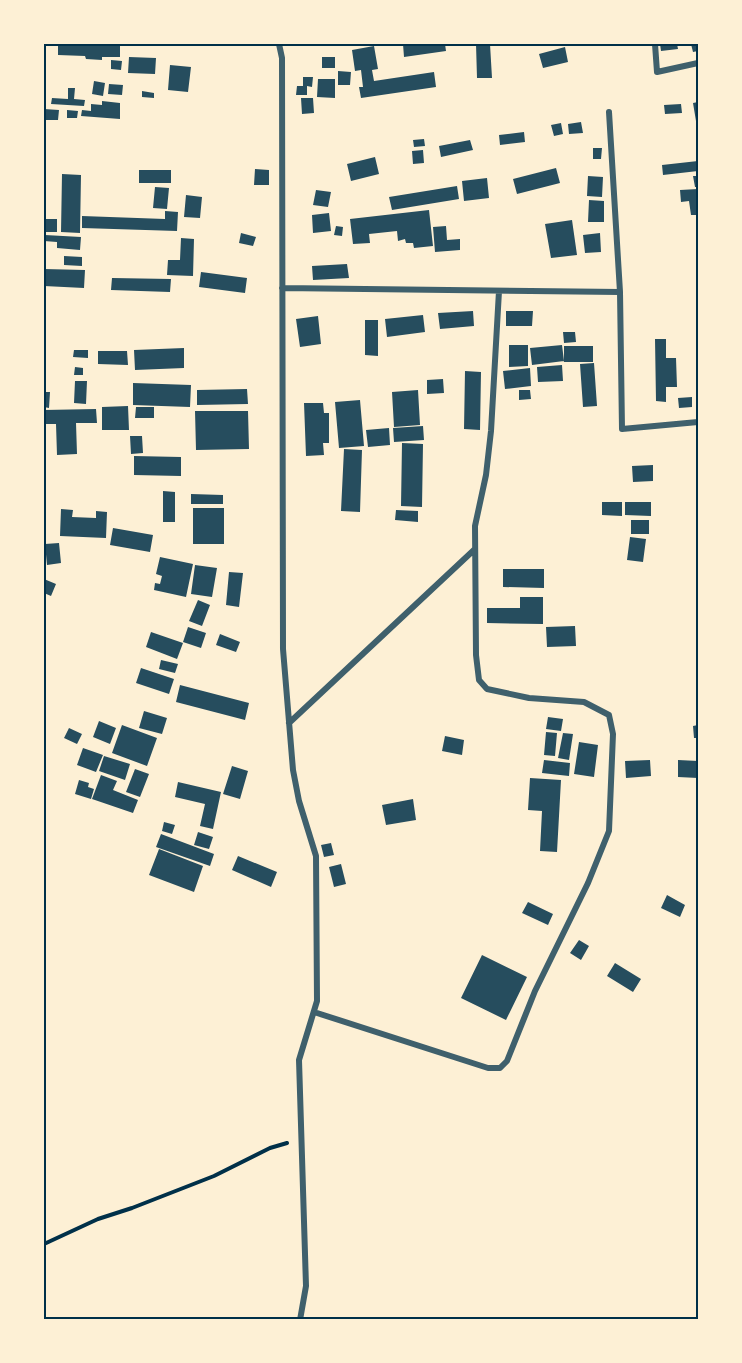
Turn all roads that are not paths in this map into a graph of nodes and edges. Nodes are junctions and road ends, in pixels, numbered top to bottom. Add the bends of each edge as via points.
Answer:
1 (279, 44) edge
2 (655, 44) edge
3 (699, 63) edge
4 (609, 112) dead end
5 (282, 288) junction
6 (499, 291) junction
7 (620, 292) junction
8 (699, 422) edge
9 (475, 549) junction
10 (289, 723) junction
11 (314, 1012) junction
12 (300, 1320) edge

1 - 5 street
2 - 3 street via 657,72
4 - 7 street
5 - 6 street
5 - 10 street via 283,649
6 - 7 street
6 - 9 street via 491,431 475,526
7 - 8 street via 622,429
9 - 10 street
9 - 11 street via 479,680 487,689 529,698 584,702 609,715 613,734 609,831 507,1061 500,1068 488,1068
10 - 11 street via 299,801 316,856 318,1000
11 - 12 street via 300,1060 306,1286

